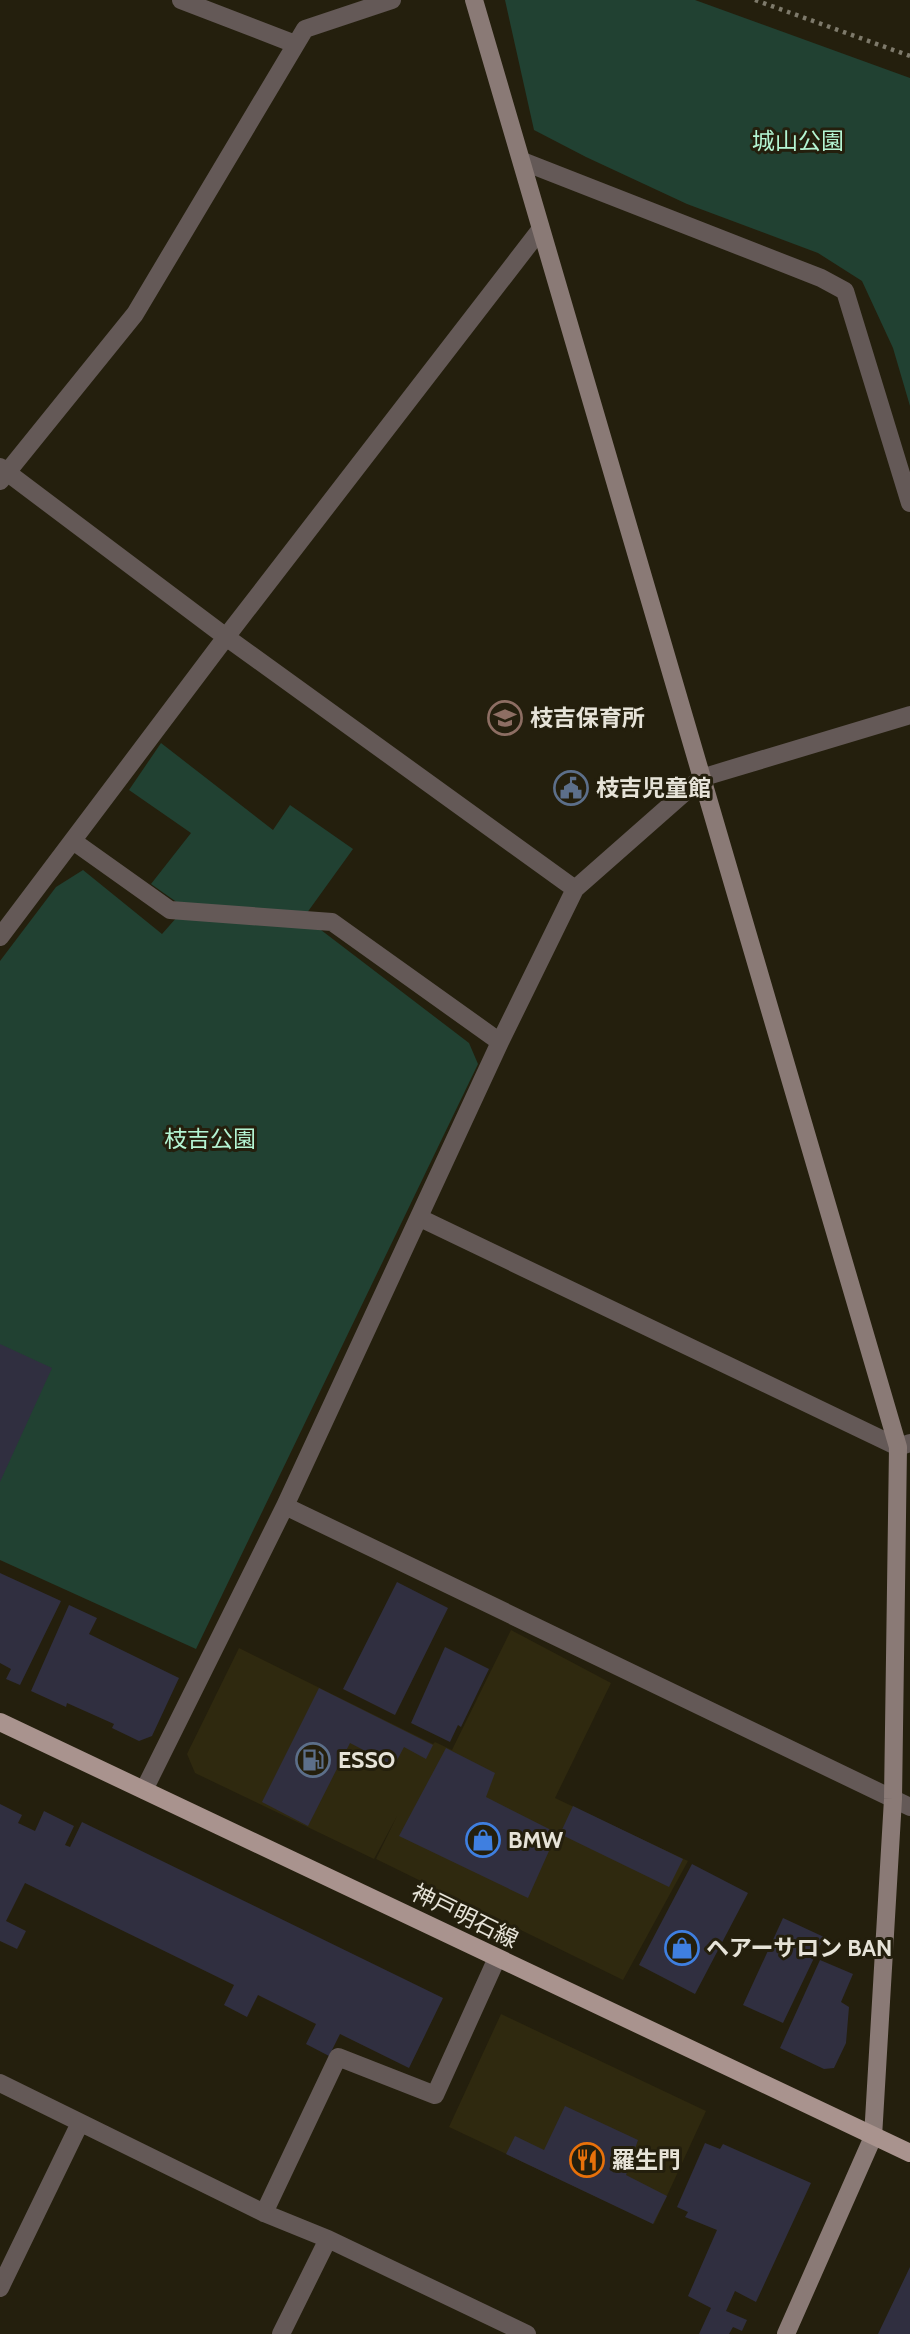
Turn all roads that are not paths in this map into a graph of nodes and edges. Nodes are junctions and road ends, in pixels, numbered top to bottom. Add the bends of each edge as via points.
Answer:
1 (181, 0) edge
2 (391, 0) edge
3 (474, 0) edge
4 (295, 44) junction
5 (522, 161) junction
6 (540, 230) junction
7 (2, 473) edge
8 (910, 503) edge
9 (226, 637) junction
10 (910, 715) edge
11 (701, 778) junction
12 (73, 841) junction
13 (575, 890) junction
14 (0, 937) edge
15 (500, 1042) junction
16 (420, 1218) junction
17 (904, 1445) edge
18 (285, 1506) junction
19 (0, 1722) edge
20 (145, 1790) junction
21 (893, 1799) junction
22 (910, 1807) edge
23 (497, 1958) junction
24 (0, 2083) edge
25 (80, 2123) junction
26 (873, 2137) junction
27 (910, 2153) edge
28 (264, 2213) junction
29 (328, 2239) junction
30 (0, 2288) edge
31 (281, 2334) edge
32 (527, 2334) edge
33 (786, 2334) edge

1 - 4 street
2 - 4 street via 305,29
3 - 5 street
4 - 7 street via 135,314
5 - 6 street
5 - 8 street via 845,291
6 - 9 street
6 - 11 street
7 - 9 street
9 - 12 street
9 - 13 street
10 - 11 street
11 - 13 street
11 - 17 street
12 - 14 street
12 - 15 street via 170,910 332,922
13 - 15 street
15 - 16 street
16 - 17 street
16 - 18 street
17 - 21 street
18 - 20 street
18 - 21 street
19 - 20 main road, 神戸明石線
20 - 23 main road, 神戸明石線
21 - 22 street
21 - 26 street
23 - 26 main road, 神戸明石線
23 - 28 street via 435,2095 338,2057
24 - 25 street
25 - 28 street
25 - 30 street
26 - 27 main road, 神戸明石線
26 - 33 street
28 - 29 street
29 - 31 street
29 - 32 street

